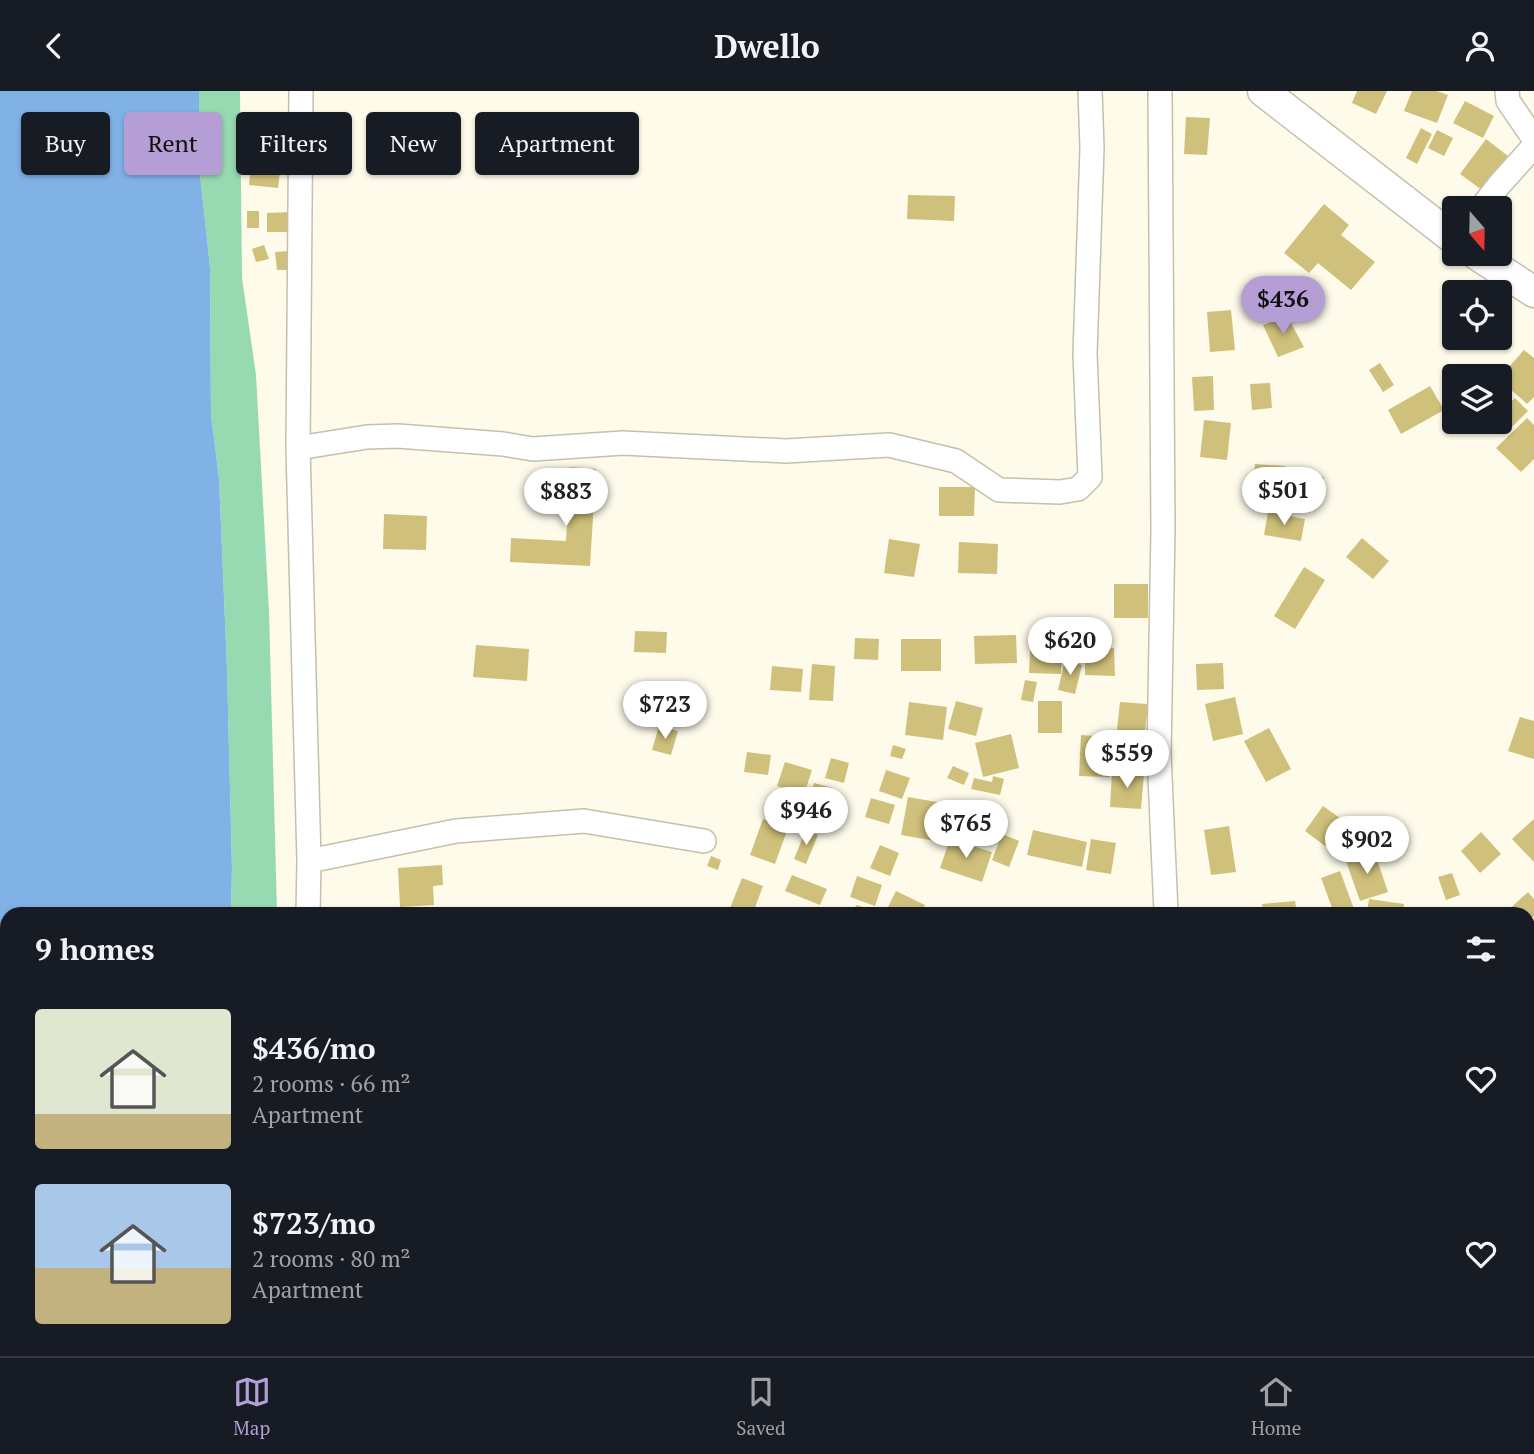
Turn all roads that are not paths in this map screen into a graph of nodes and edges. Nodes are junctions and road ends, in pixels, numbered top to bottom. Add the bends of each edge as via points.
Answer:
1 (301, 91) edge
2 (1090, 91) edge
3 (1160, 91) edge
4 (1263, 91) edge
5 (1507, 91) edge
6 (1534, 139) edge
7 (1534, 146) edge
8 (1491, 196) edge
9 (1442, 230) edge
10 (1494, 266) edge
11 (1534, 292) edge
12 (298, 448) junction
13 (704, 841) dead end
14 (309, 862) junction
15 (308, 907) edge
16 (1166, 907) edge

1 - 12 street
2 - 12 street via 1085,354 1090,477 1078,489 999,490 956,461 889,445 786,451 623,443 533,449 398,436
3 - 16 street via 1163,530 1159,754
4 - 9 street
5 - 6 street via 1508,101
7 - 8 street
10 - 11 street
12 - 14 street
13 - 14 street via 584,821 456,831
14 - 15 street

